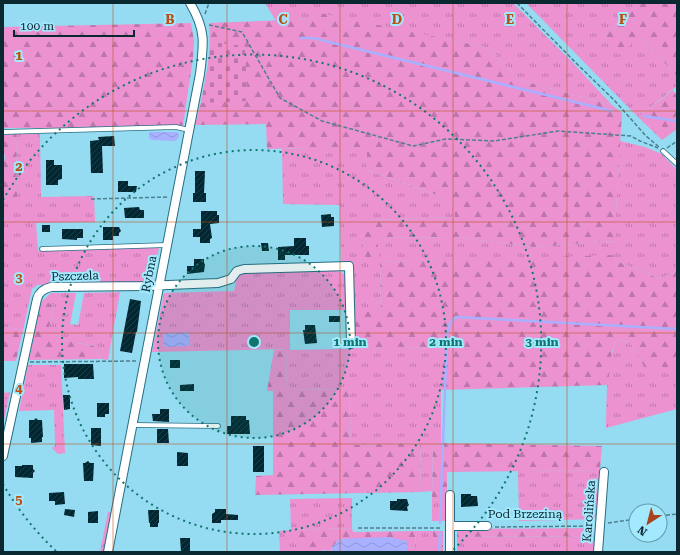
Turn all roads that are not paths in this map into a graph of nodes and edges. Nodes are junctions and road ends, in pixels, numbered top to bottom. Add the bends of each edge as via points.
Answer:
1 (190, 3) edge
2 (189, 130) junction
3 (3, 132) edge
4 (663, 151) road end
5 (677, 164) edge
6 (167, 245) junction
7 (42, 249) dead end
8 (160, 285) junction
9 (350, 344) dead end
10 (132, 425) junction
11 (218, 426) dead end
12 (3, 456) edge
13 (604, 472) dead end
14 (450, 495) dead end
15 (487, 526) road end
16 (450, 527) junction
17 (108, 552) edge
18 (450, 552) edge
19 (598, 552) edge

1 - 2 street, Rybna via 201,24 204,46
2 - 3 lane via 176,127
2 - 6 street, Rybna
4 - 5 lane
6 - 7 lane
6 - 8 street, Rybna
8 - 9 street, Pszczela via 218,283 230,279 237,271 244,269 349,266
8 - 10 street, Rybna
8 - 12 street, Pszczela via 51,288 40,292 36,299
10 - 11 lane
10 - 17 street, Rybna
13 - 19 street, Karolińska
14 - 16 street
15 - 16 street, Pod Brzeziną
16 - 18 street

